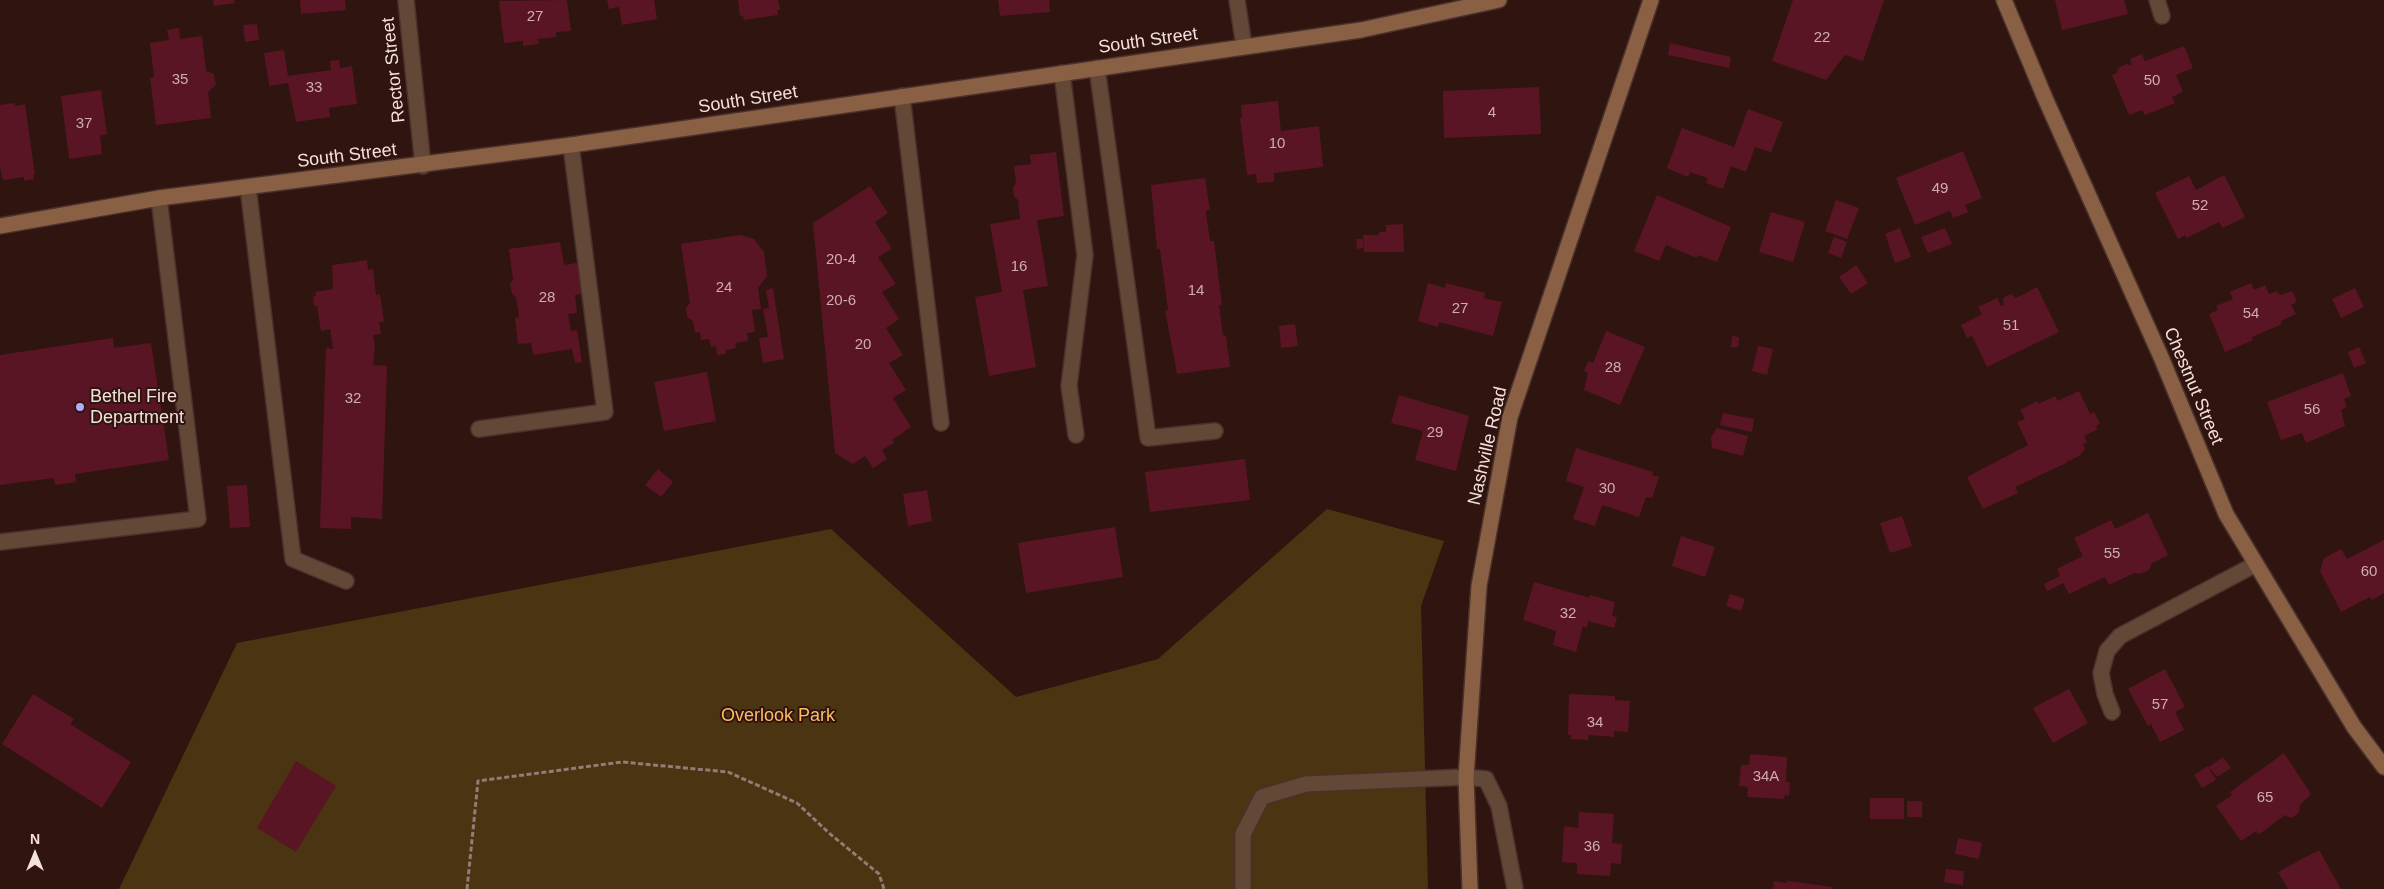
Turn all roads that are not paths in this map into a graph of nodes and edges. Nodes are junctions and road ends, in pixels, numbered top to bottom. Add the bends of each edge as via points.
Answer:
1 (406, 0) edge
2 (1238, 0) edge
3 (1497, 0) edge
4 (1651, 0) edge
5 (2004, 0) edge
6 (2158, 0) edge
7 (2162, 16) dead end
8 (1244, 46) junction
9 (1097, 68) junction
10 (1062, 73) junction
11 (902, 96) junction
12 (571, 145) junction
13 (423, 166) junction
14 (248, 187) junction
15 (159, 198) junction
16 (0, 226) edge
17 (941, 423) dead end
18 (479, 429) dead end
19 (1215, 431) dead end
20 (1076, 435) dead end
21 (0, 542) edge
22 (2256, 564) junction
23 (346, 581) dead end
24 (2112, 712) dead end
25 (2384, 767) edge
26 (1466, 778) junction
27 (1243, 889) edge
28 (1470, 889) edge
29 (1516, 889) edge

1 - 13 street, Rector Street
2 - 8 street
3 - 8 street, South Street via 1361,30
4 - 26 street, Nashville Road via 1510,417 1479,586
5 - 22 street, Chestnut Street via 2161,357 2226,514
6 - 7 street
8 - 9 street, South Street
9 - 10 street, South Street
9 - 19 street via 1148,438
10 - 11 street, South Street
10 - 20 street via 1085,255 1069,386
11 - 12 street, South Street
11 - 17 street
12 - 13 street, South Street
12 - 18 street via 604,412
13 - 14 street, South Street
14 - 15 street, South Street
14 - 23 street via 293,559
15 - 16 street, South Street
15 - 21 street via 198,519
22 - 24 street via 2120,636 2107,651 2101,673
22 - 25 street, Chestnut Street via 2354,727
26 - 27 street via 1306,784 1262,796 1243,834
26 - 28 street, Nashville Road
26 - 29 street via 1486,779 1498,806

